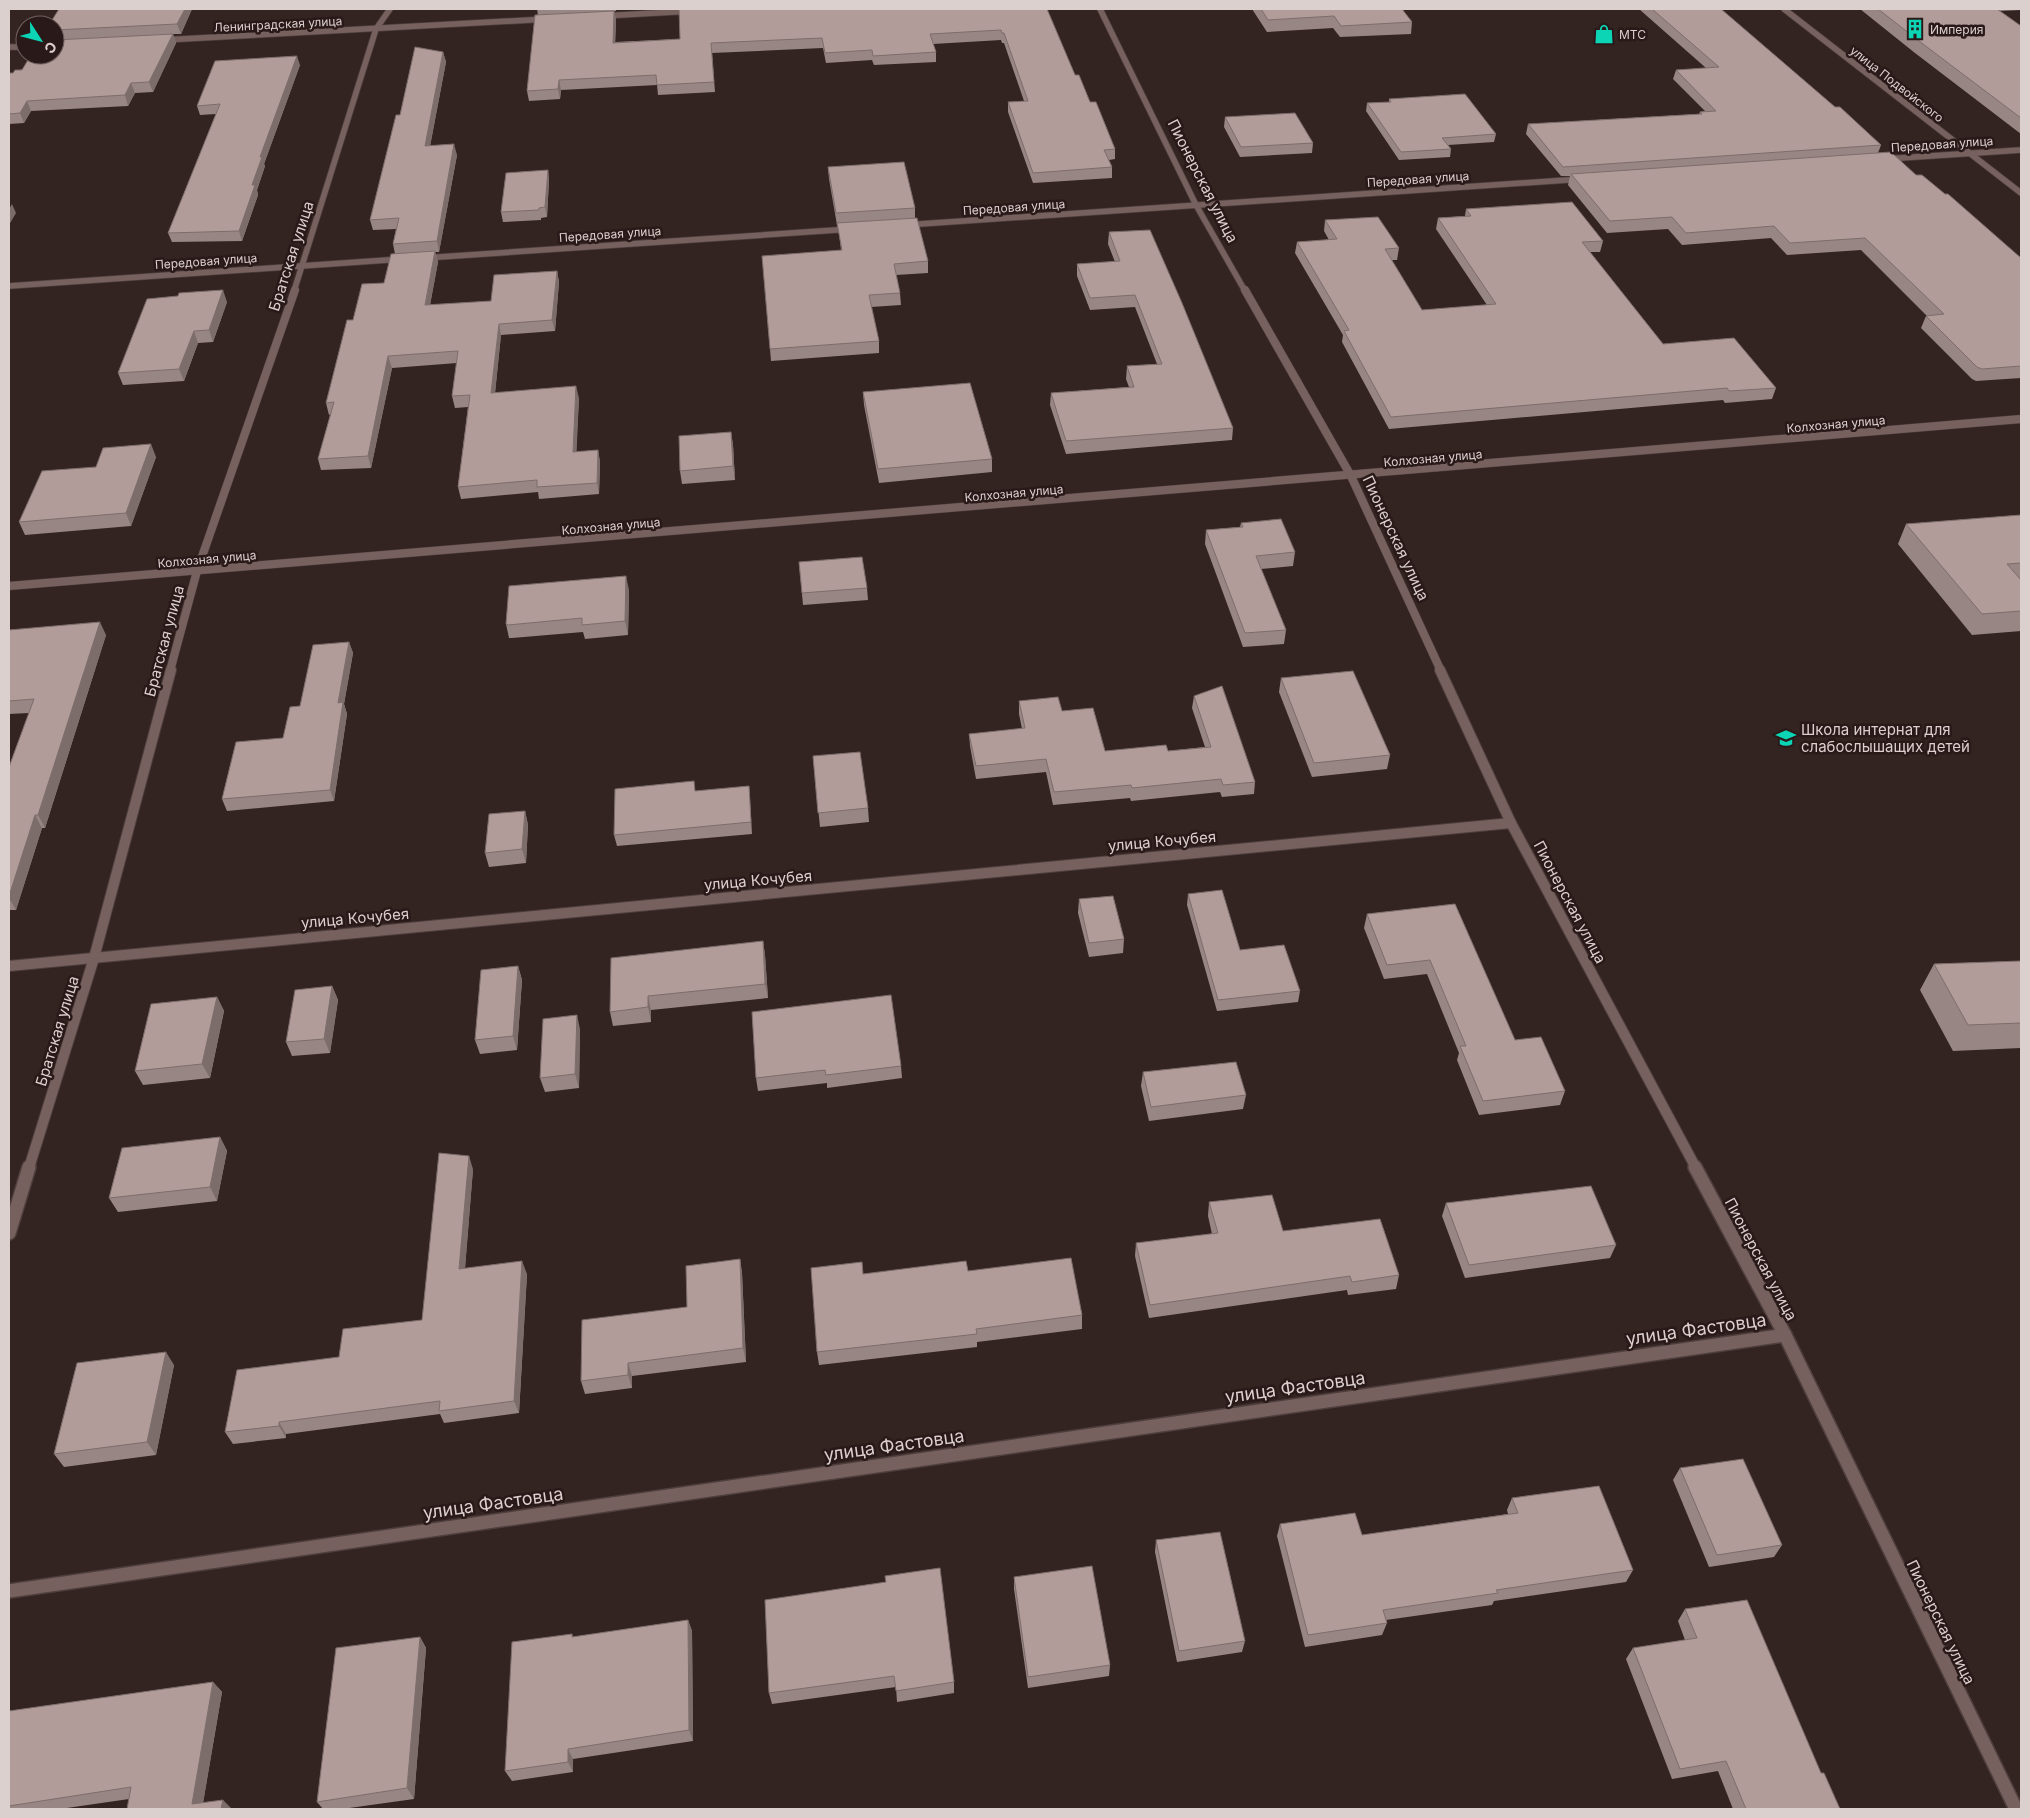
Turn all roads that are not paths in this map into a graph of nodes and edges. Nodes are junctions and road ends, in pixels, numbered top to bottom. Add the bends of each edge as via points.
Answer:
1 (390, 9) edge
2 (1100, 9) edge
3 (1784, 9) edge
4 (701, 11) edge
5 (593, 17) edge
6 (553, 19) edge
7 (376, 29) junction
8 (152, 40) edge
9 (2021, 150) edge
10 (1971, 153) junction
11 (1881, 159) edge
12 (1593, 179) edge
13 (2021, 193) edge
14 (1196, 206) junction
15 (898, 226) edge
16 (859, 228) edge
17 (303, 266) junction
18 (9, 286) edge
19 (2021, 419) edge
20 (1351, 476) junction
21 (197, 571) junction
22 (9, 586) edge
23 (1511, 823) junction
24 (94, 958) junction
25 (9, 966) edge
26 (9, 1233) edge
27 (1785, 1335) junction
28 (9, 1591) edge
29 (2016, 1809) edge

1 - 7 street, Братская улица
2 - 14 street, Пионерская улица
3 - 10 street, улица Подвойского
4 - 5 street
6 - 7 street, Ленинградская улица
7 - 8 street, Ленинградская улица
7 - 17 street, Братская улица
9 - 10 street, Передовая улица
10 - 11 street, Передовая улица
10 - 13 street, улица Подвойского
12 - 14 street, Передовая улица
14 - 15 street, Передовая улица
14 - 20 street, Пионерская улица
16 - 17 street, Передовая улица
17 - 18 street, Передовая улица
17 - 21 street, Братская улица
19 - 20 street, Колхозная улица
20 - 21 street, Колхозная улица
20 - 23 street, Пионерская улица
21 - 22 street, Колхозная улица
21 - 24 street, Братская улица
23 - 24 street, улица Кочубея
23 - 27 street, Пионерская улица
24 - 25 street, улица Кочубея
24 - 26 street, Братская улица
27 - 28 street, улица Фастовца
27 - 29 street, Пионерская улица

